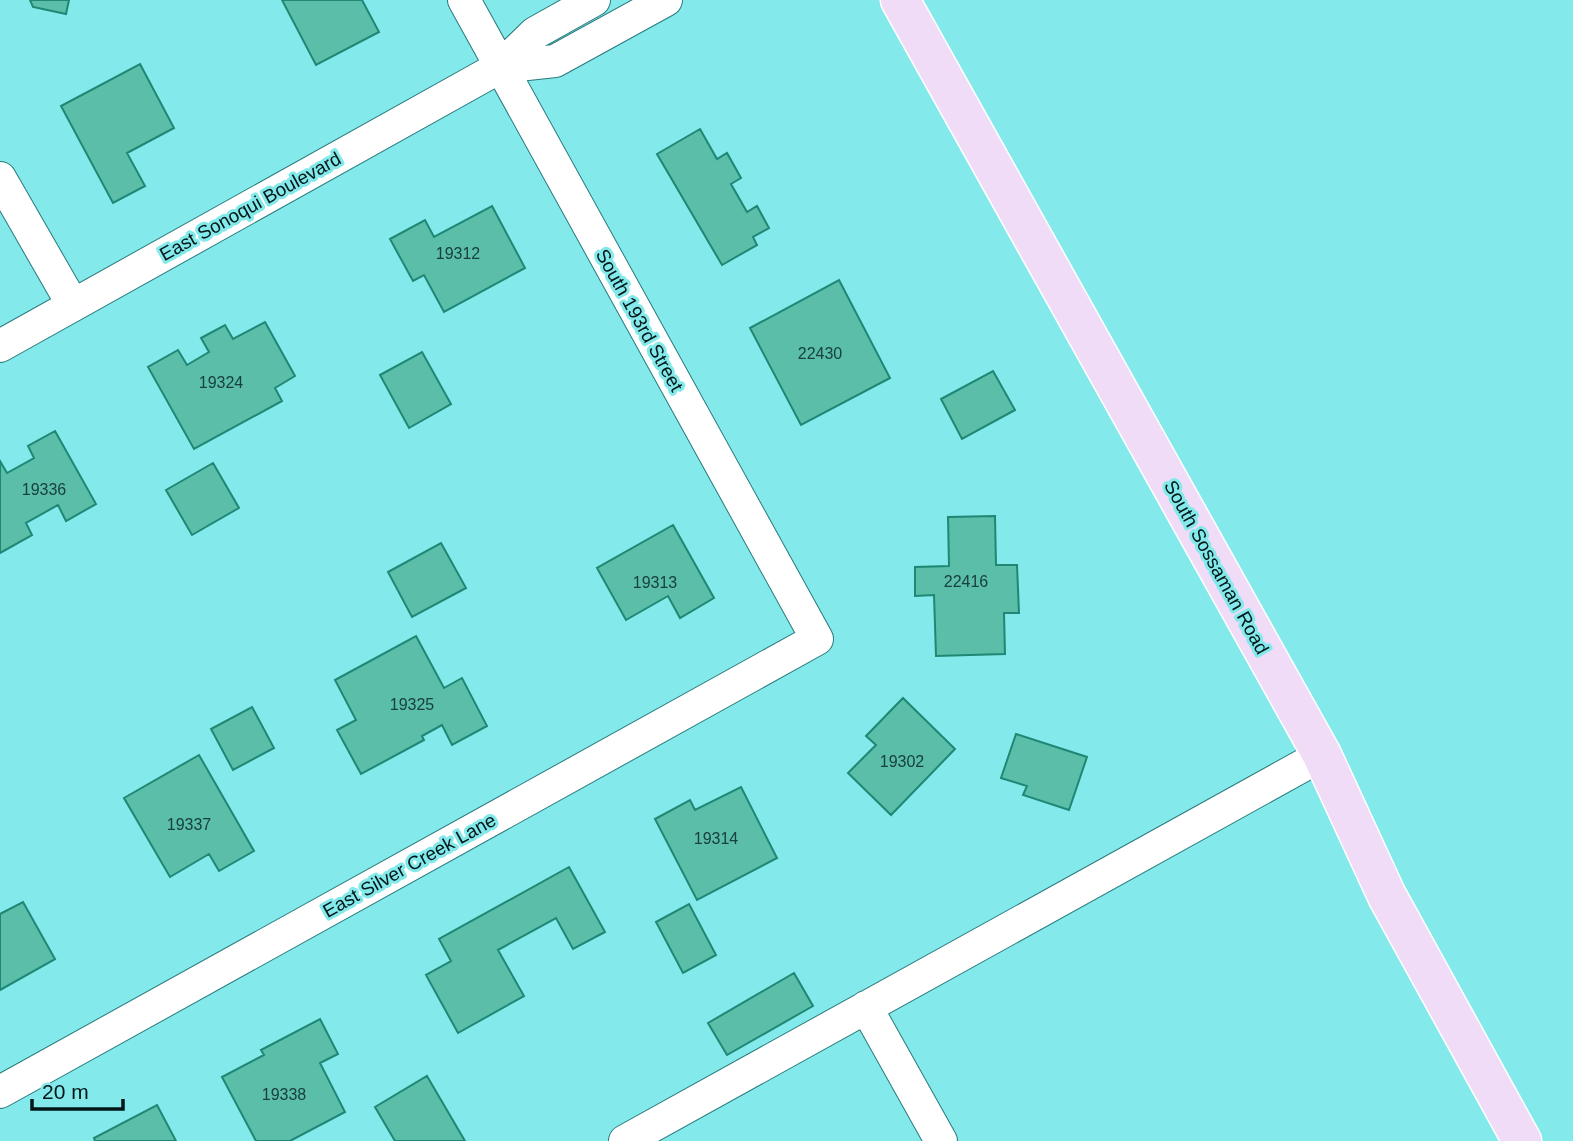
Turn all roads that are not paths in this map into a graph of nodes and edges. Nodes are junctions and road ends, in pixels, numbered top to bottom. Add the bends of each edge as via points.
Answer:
1 (464, 0) edge
2 (594, 0) edge
3 (666, 0) edge
4 (900, 0) edge
5 (500, 66) junction
6 (0, 178) edge
7 (73, 305) junction
8 (0, 346) edge
9 (817, 639) joint
10 (1322, 755) junction
11 (866, 1007) junction
12 (0, 1092) edge
13 (625, 1141) edge
14 (941, 1141) edge
15 (1522, 1141) edge

1 - 5 street, South 193rd Street
2 - 5 street, East Sonoqui Boulevard via 535,33
3 - 5 street, East Sonoqui Boulevard via 555,61
4 - 10 main road, South Sossaman Road
5 - 7 street, East Sonoqui Boulevard
5 - 9 street, South 193rd Street
6 - 7 street
7 - 8 street, East Sonoqui Boulevard
9 - 12 street, East Silver Creek Lane
10 - 11 street
10 - 15 main road, South Sossaman Road via 1387,896
11 - 13 street
11 - 14 street

